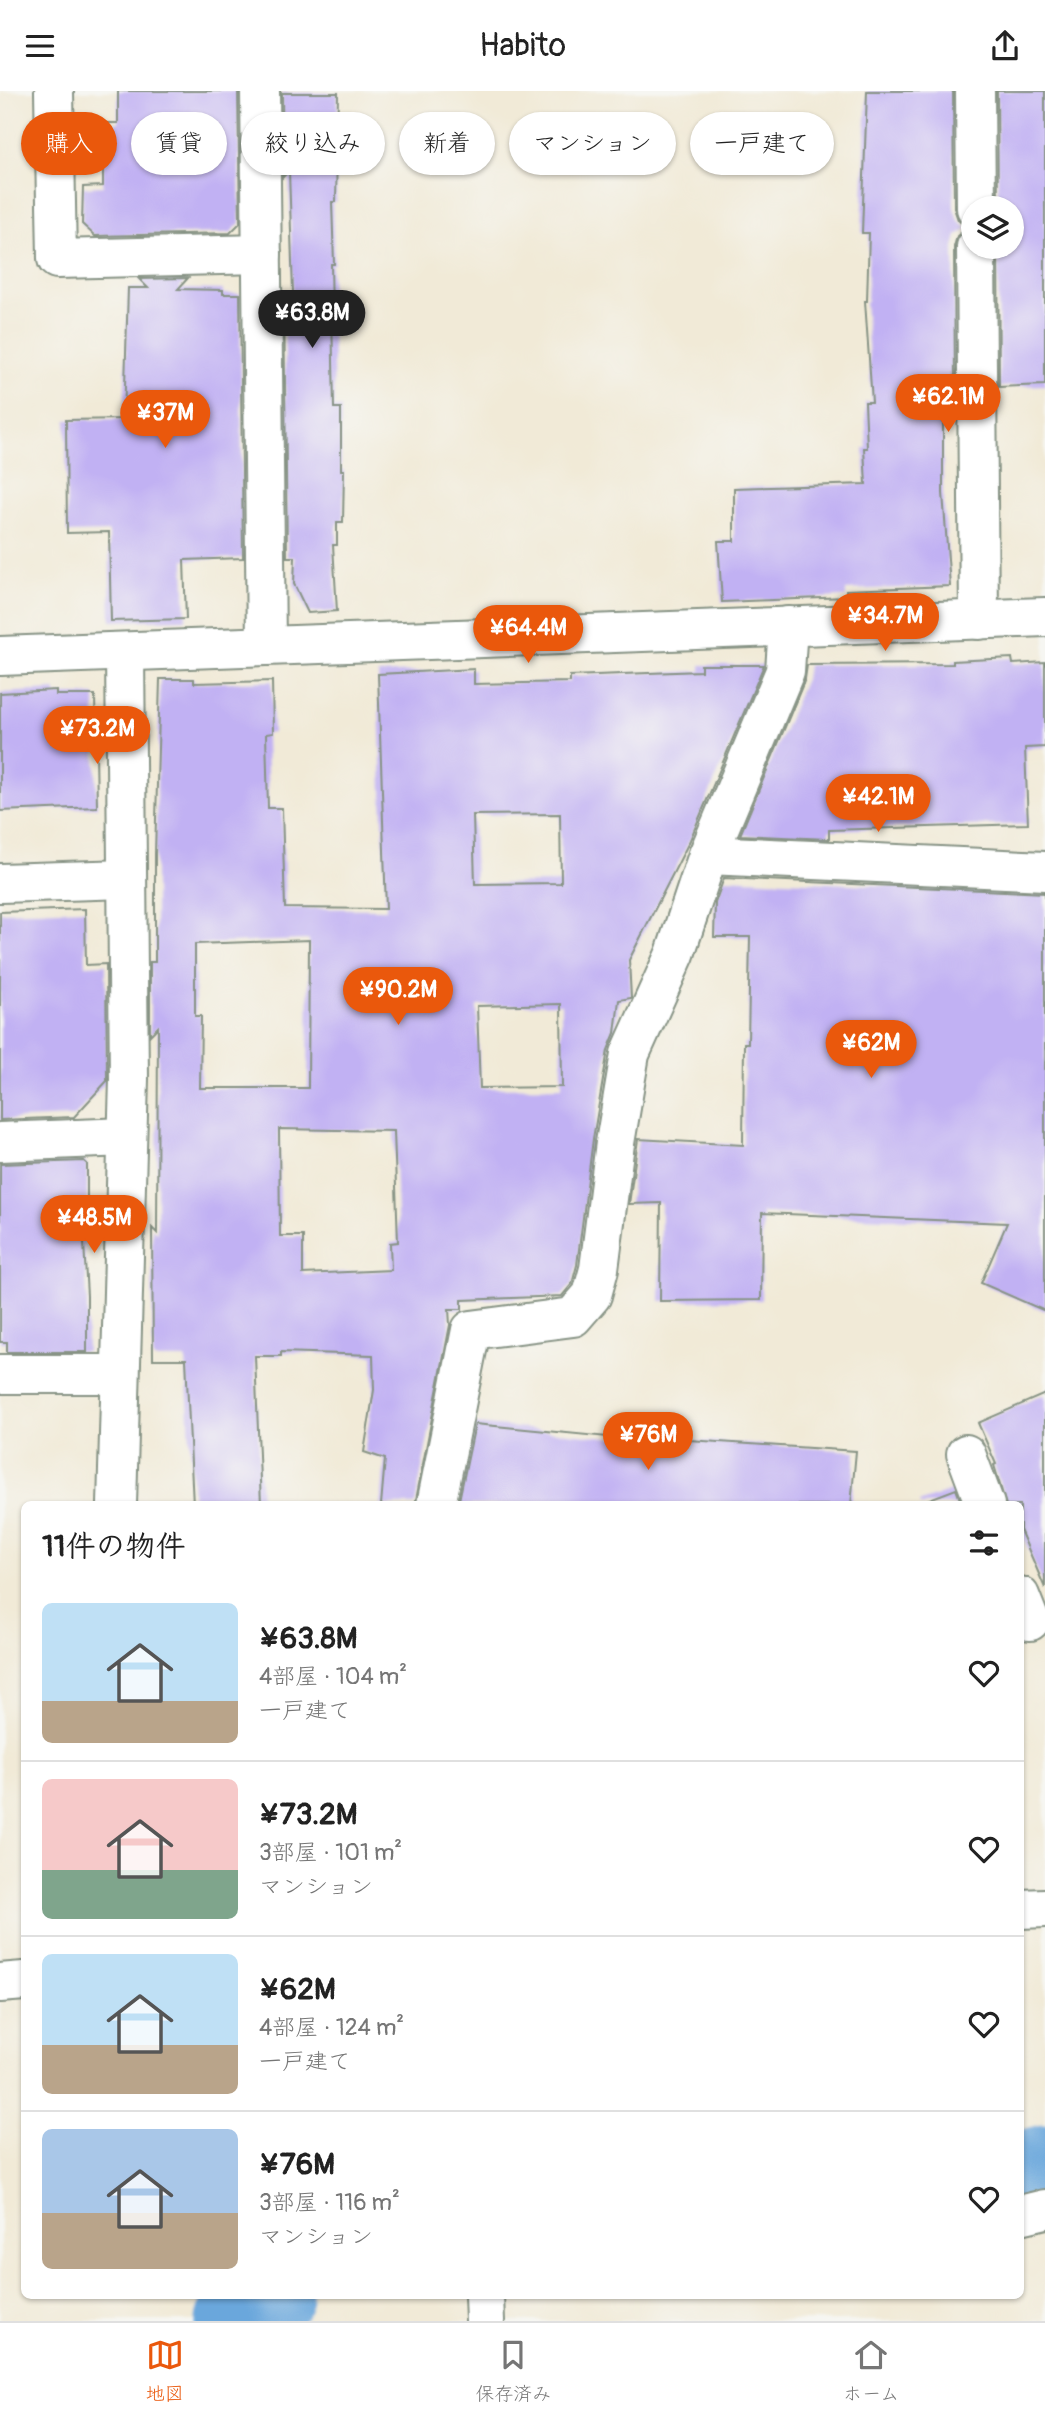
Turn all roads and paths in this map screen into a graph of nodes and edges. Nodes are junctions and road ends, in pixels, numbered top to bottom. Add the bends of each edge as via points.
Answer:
1 (54, 91) edge
2 (260, 91) edge
3 (975, 91) edge
4 (976, 196) edge
5 (262, 254) junction
6 (976, 259) edge
7 (1045, 617) edge
8 (979, 620) junction
9 (788, 626) junction
10 (266, 646) junction
11 (125, 653) junction
12 (0, 656) edge
13 (708, 855) junction
14 (1045, 871) edge
15 (127, 879) junction
16 (0, 883) edge
17 (127, 1137) junction
18 (0, 1142) edge
19 (0, 1374) edge
20 (120, 1374) junction
21 (966, 1454) dead end
22 (117, 1501) edge
23 (437, 1501) edge
24 (984, 1501) edge
25 (1045, 1908) edge
26 (1024, 1909) edge
27 (21, 1981) edge
28 (0, 1983) edge
29 (1045, 2209) edge
30 (1024, 2214) edge
31 (484, 2299) edge
32 (485, 2321) edge

1 - 5 street via 57,259
2 - 5 street
3 - 4 street
5 - 10 street
6 - 8 street
7 - 8 street
8 - 9 street
9 - 10 street
9 - 13 street via 785,671
10 - 11 street
11 - 12 street
11 - 15 street
13 - 14 street
13 - 23 street via 676,954 630,1054 592,1295 573,1317 471,1330
15 - 16 street
15 - 17 street
17 - 18 street
17 - 20 street
19 - 20 street
20 - 22 street
21 - 24 street
25 - 26 street
27 - 28 street
29 - 30 street
31 - 32 street

